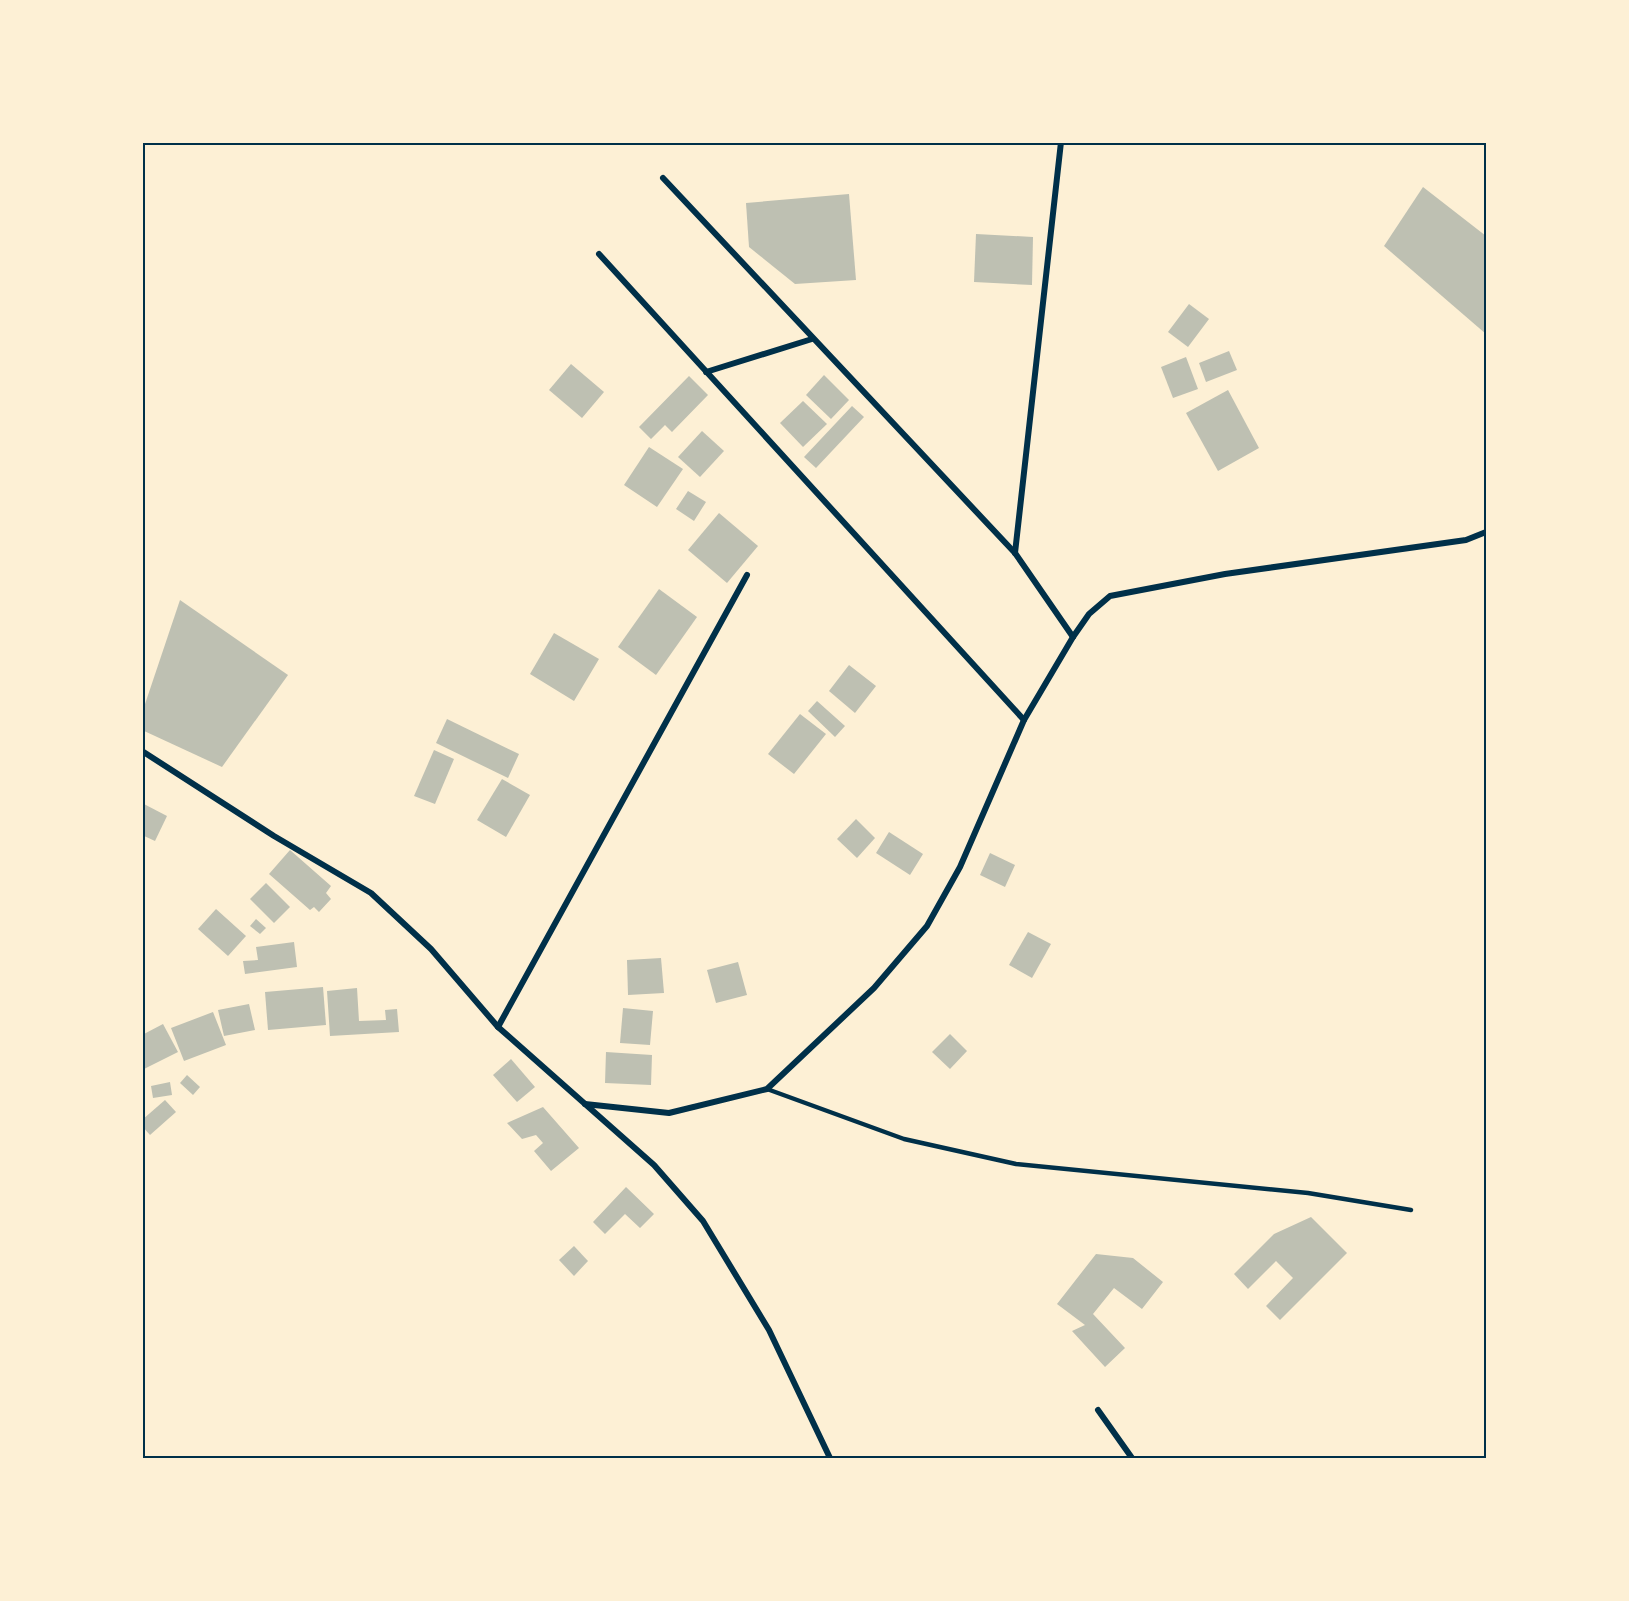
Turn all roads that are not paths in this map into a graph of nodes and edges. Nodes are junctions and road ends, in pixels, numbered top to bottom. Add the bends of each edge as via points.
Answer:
1 (1060, 142) edge
2 (663, 178) dead end
3 (599, 254) dead end
4 (812, 339) junction
5 (706, 372) junction
6 (1486, 532) edge
7 (1015, 553) junction
8 (747, 574) dead end
9 (1073, 637) junction
10 (1024, 720) junction
11 (142, 751) edge
12 (498, 1027) junction
13 (767, 1089) junction
14 (585, 1104) junction
15 (1411, 1210) dead end
16 (1098, 1410) dead end
17 (830, 1458) edge
18 (1132, 1458) edge

1 - 7 street
2 - 4 street
3 - 5 street
4 - 5 street
4 - 7 street
5 - 10 street
6 - 9 street via 1466,540 1225,573 1110,596 1089,614
7 - 9 street
8 - 12 street
9 - 10 street
10 - 13 street via 960,867 927,926 874,988
11 - 12 street via 371,893 431,949
12 - 14 street
13 - 14 street via 669,1113
13 - 15 lane via 904,1139 1016,1164 1308,1193
14 - 17 street via 654,1165 703,1221 769,1330
16 - 18 street

